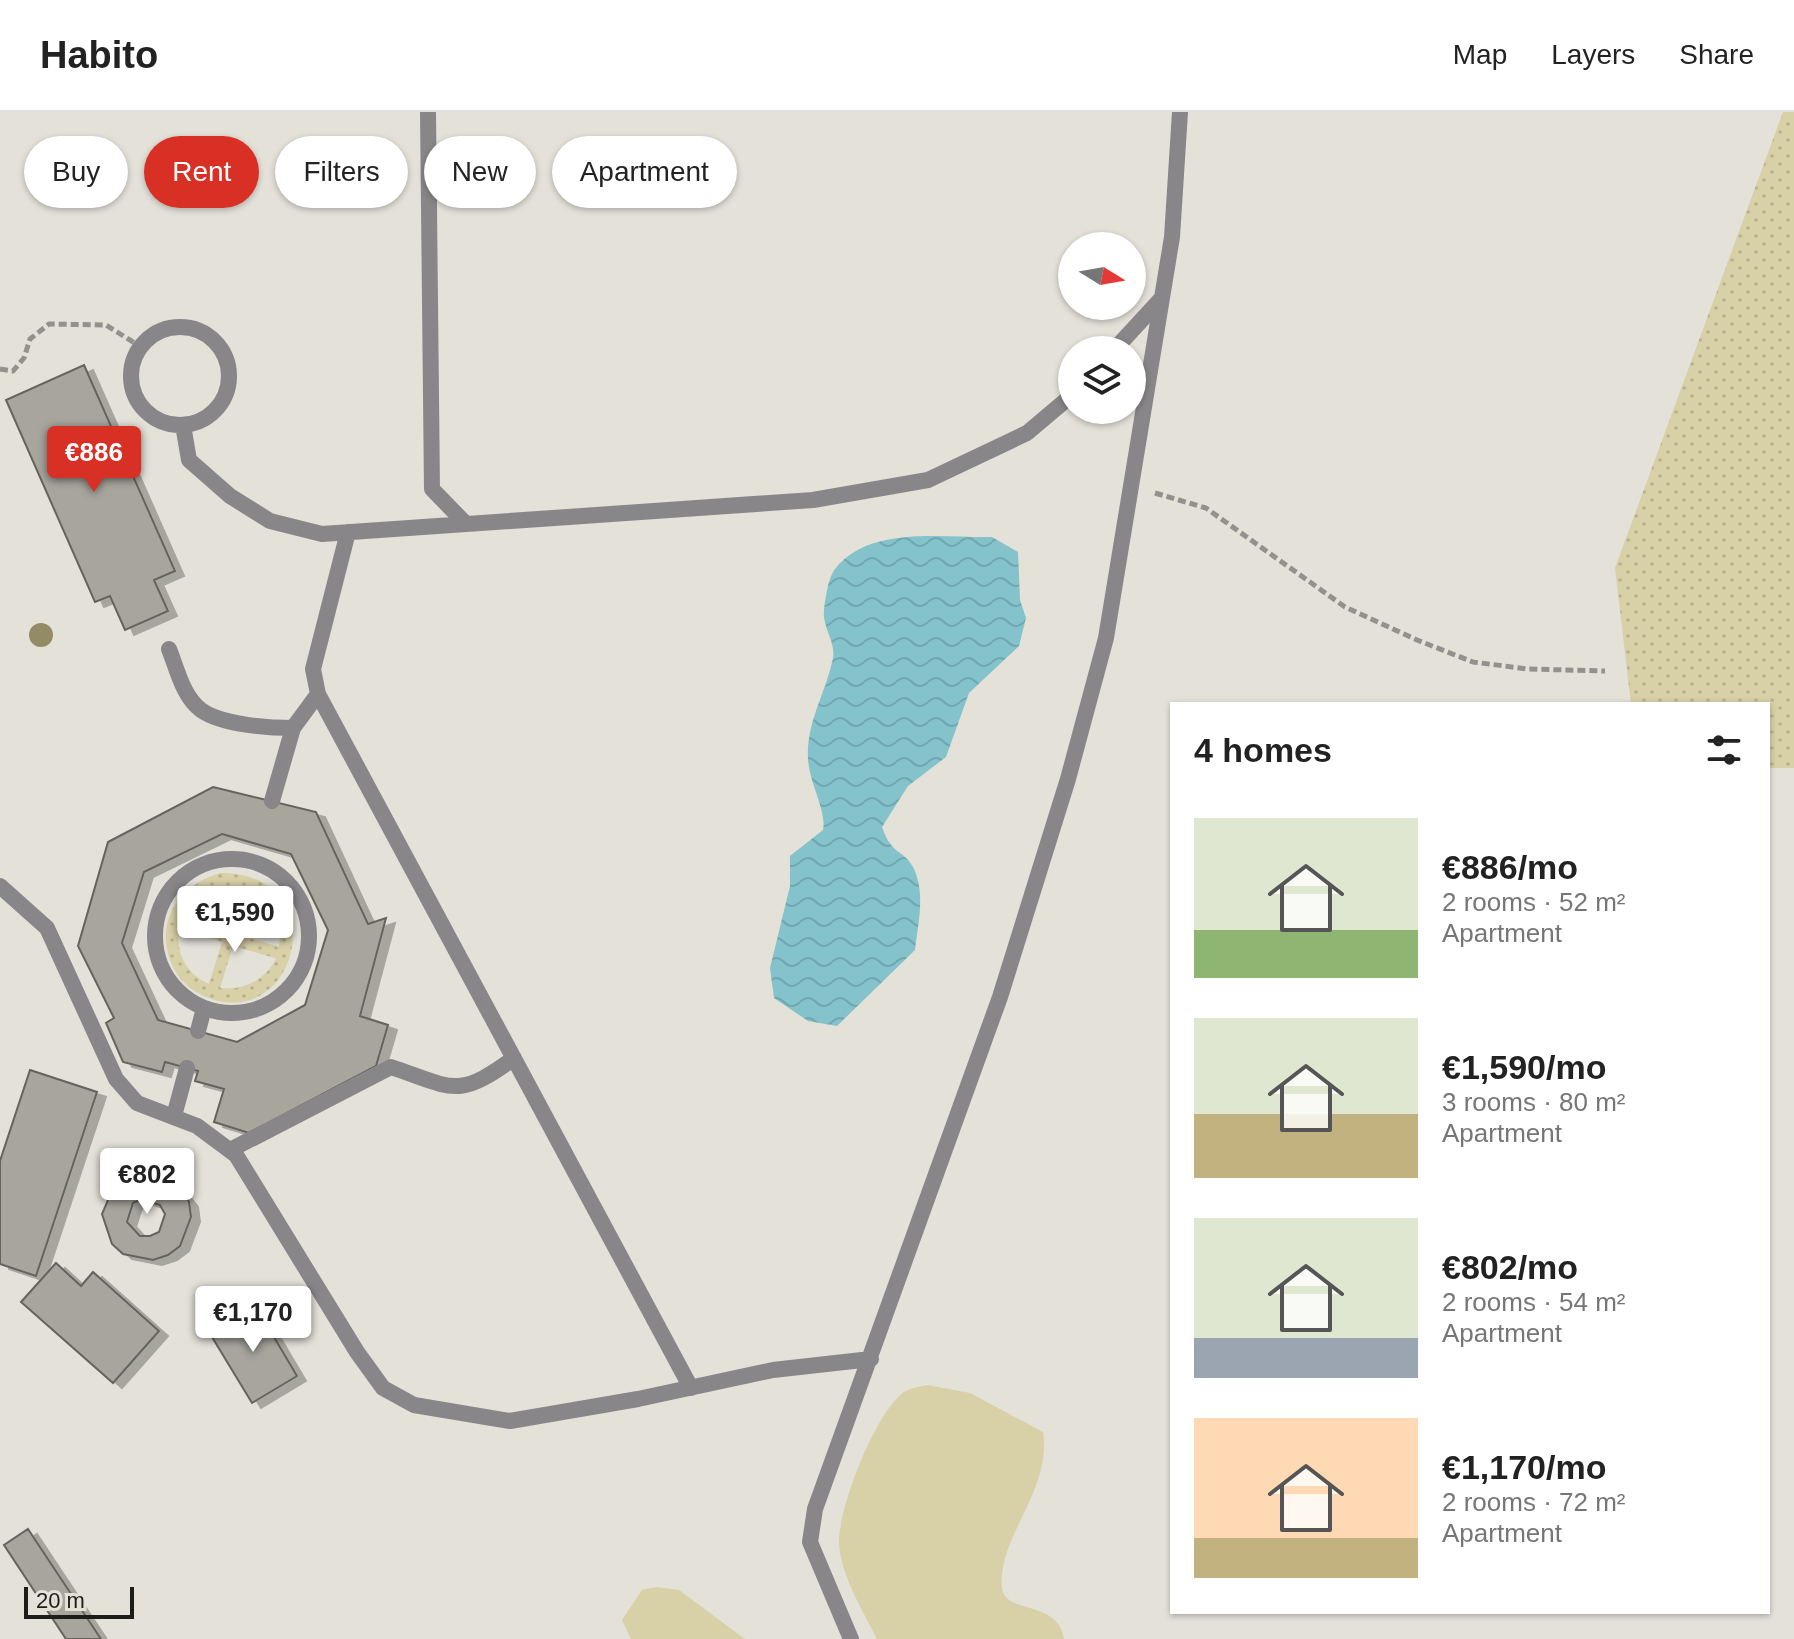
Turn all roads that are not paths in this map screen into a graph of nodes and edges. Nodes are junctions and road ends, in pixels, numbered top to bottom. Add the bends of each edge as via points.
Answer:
1 (428, 112) edge
2 (1180, 112) edge
3 (1161, 299) junction
4 (1127, 336) edge
5 (1058, 407) edge
6 (183, 425) junction
7 (466, 524) junction
8 (348, 532) junction
9 (169, 649) dead end
10 (318, 694) junction
11 (293, 728) junction
12 (272, 801) dead end
13 (0, 886) edge
14 (204, 1008) junction
15 (198, 1031) dead end
16 (514, 1058) junction
17 (187, 1068) dead end
18 (174, 1116) junction
19 (230, 1150) junction
20 (871, 1359) junction
21 (691, 1388) junction
22 (851, 1639) edge

1 - 7 lane via 432,489
2 - 3 lane via 1172,237
3 - 4 lane
3 - 20 lane via 1106,638 1068,779 1000,997
5 - 7 lane via 1027,433 928,480 813,500
6 - 6 lane via 207,417 219,406 229,373 215,343 185,327 168,329 141,347 131,379 144,410 158,421
6 - 8 lane via 189,460 230,496 270,521 322,534
7 - 8 lane
8 - 10 lane via 313,669
9 - 11 lane via 185,690 202,710 256,727
10 - 11 lane
10 - 16 lane
11 - 12 lane
13 - 18 lane via 47,928 116,1079 137,1103
14 - 14 lane via 229,1013 268,1004 298,977 306,958 310,938 300,899 257,853 195,867 166,895 158,913 156,953 164,973 175,989
14 - 15 lane
16 - 19 lane via 480,1083 461,1087 444,1087 391,1067
16 - 21 lane
17 - 18 lane
18 - 19 lane
19 - 21 lane via 374,1376 383,1388 414,1405 510,1421
20 - 21 lane via 773,1370
20 - 22 lane via 815,1509 810,1542

